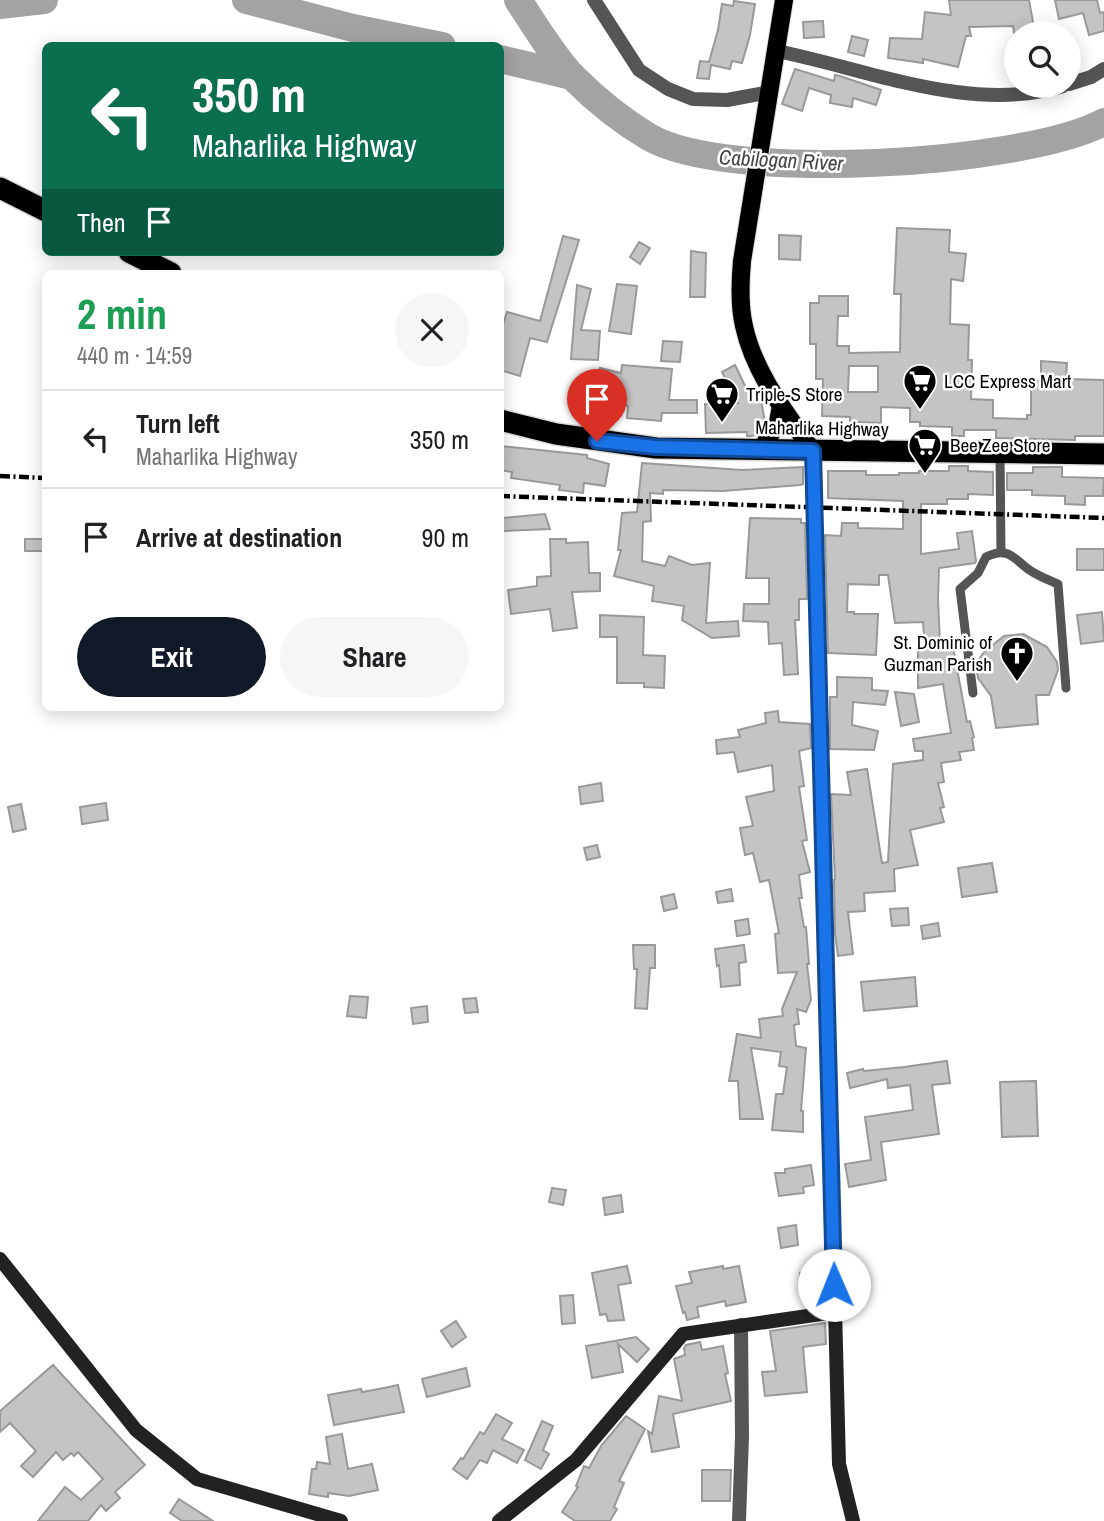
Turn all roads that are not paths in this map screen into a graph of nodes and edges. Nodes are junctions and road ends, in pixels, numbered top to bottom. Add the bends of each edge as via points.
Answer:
1 (594, 0) edge
2 (784, 0) edge
3 (777, 51) junction
4 (1104, 69) edge
5 (1081, 80) edge
6 (770, 92) junction
7 (1004, 95) edge
8 (0, 188) edge
9 (42, 209) edge
10 (137, 256) edge
11 (165, 270) edge
12 (782, 406) junction
13 (504, 422) edge
14 (761, 450) junction
15 (813, 451) junction
16 (1000, 453) junction
17 (1104, 454) edge
18 (1001, 552) junction
19 (1066, 688) dead end
20 (972, 693) dead end
21 (0, 1259) edge
22 (835, 1312) junction
23 (741, 1325) junction
24 (341, 1521) edge
25 (499, 1521) edge
26 (739, 1521) edge
27 (853, 1521) edge

1 - 6 street via 639,70 668,89 692,99 727,100
2 - 3 main road
3 - 6 main road
3 - 7 street via 946,91
4 - 5 street
6 - 12 main road via 740,289 743,324 753,354
8 - 9 highway
10 - 11 highway
12 - 14 main road
12 - 15 main road
13 - 14 highway, Maharlika Highway via 625,445
14 - 15 highway, Maharlika Highway
15 - 16 highway, Maharlika Highway
15 - 22 street
16 - 17 highway, Maharlika Highway
16 - 18 lane
18 - 19 lane via 1012,554 1030,571 1058,584
18 - 20 lane via 986,557 978,573 960,589
21 - 24 street via 135,1430 197,1479
22 - 23 street
22 - 27 street via 839,1464
23 - 25 street via 684,1334 576,1460
23 - 26 street

